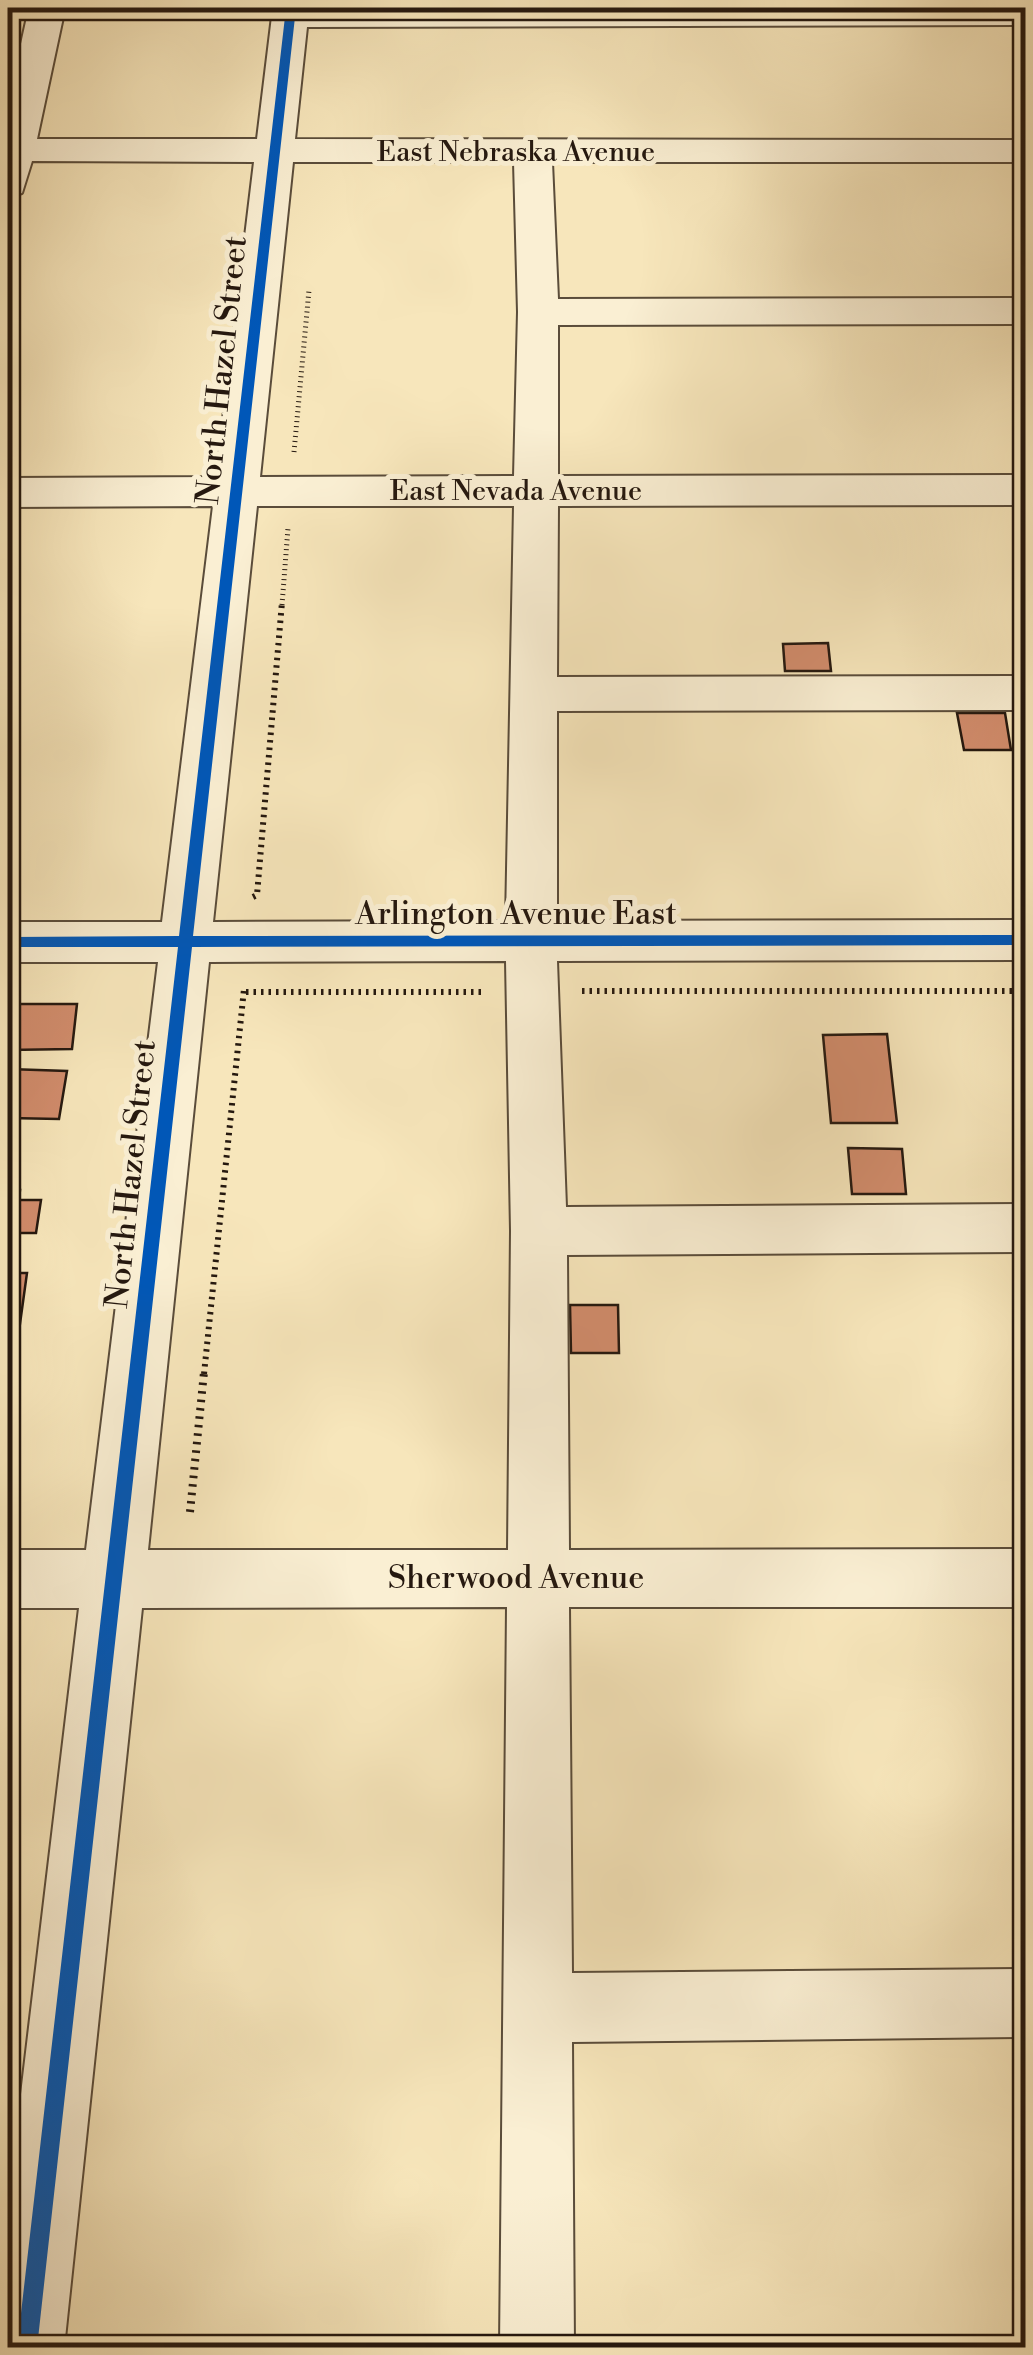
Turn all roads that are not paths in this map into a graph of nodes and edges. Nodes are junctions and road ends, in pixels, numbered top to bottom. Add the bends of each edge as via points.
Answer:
1 (47, 8) edge
2 (8, 9) edge
3 (290, 12) edge
4 (1026, 14) edge
5 (1026, 151) edge
6 (274, 152) junction
7 (533, 153) junction
8 (10, 162) edge
9 (1026, 311) edge
10 (538, 312) junction
11 (1026, 490) edge
12 (537, 491) junction
13 (8, 492) edge
14 (236, 493) junction
15 (1026, 693) edge
16 (536, 694) junction
17 (1026, 940) edge
18 (8, 942) edge
19 (185, 944) junction
20 (531, 967) junction
21 (1026, 1228) edge
22 (539, 1231) junction
23 (539, 1577) junction
24 (1026, 1578) edge
25 (8, 1579) edge
26 (113, 1580) junction
27 (1026, 2004) edge
28 (536, 2008) junction
29 (27, 2348) edge
30 (537, 2348) edge

1 - 2 street
1 - 8 street
3 - 4 street
3 - 6 street, North Hazel Street
5 - 7 street, East Nebraska Avenue
6 - 7 street, East Nebraska Avenue
6 - 8 street, East Nebraska Avenue
6 - 14 street, North Hazel Street
7 - 10 street
9 - 10 street
10 - 12 street
11 - 12 street, East Nevada Avenue
12 - 14 street, East Nevada Avenue
12 - 16 street
13 - 14 street, East Nevada Avenue
14 - 19 street, North Hazel Street
15 - 16 street
16 - 20 street
17 - 20 street, Arlington Avenue East
18 - 19 street, Arlington Avenue East
19 - 20 street, Arlington Avenue East
19 - 26 street, North Hazel Street
20 - 22 street
21 - 22 street
22 - 23 street
23 - 24 street, Sherwood Avenue
23 - 26 street, Sherwood Avenue
23 - 28 street
25 - 26 street, Sherwood Avenue
26 - 29 street, North Hazel Street
27 - 28 street
28 - 30 street

